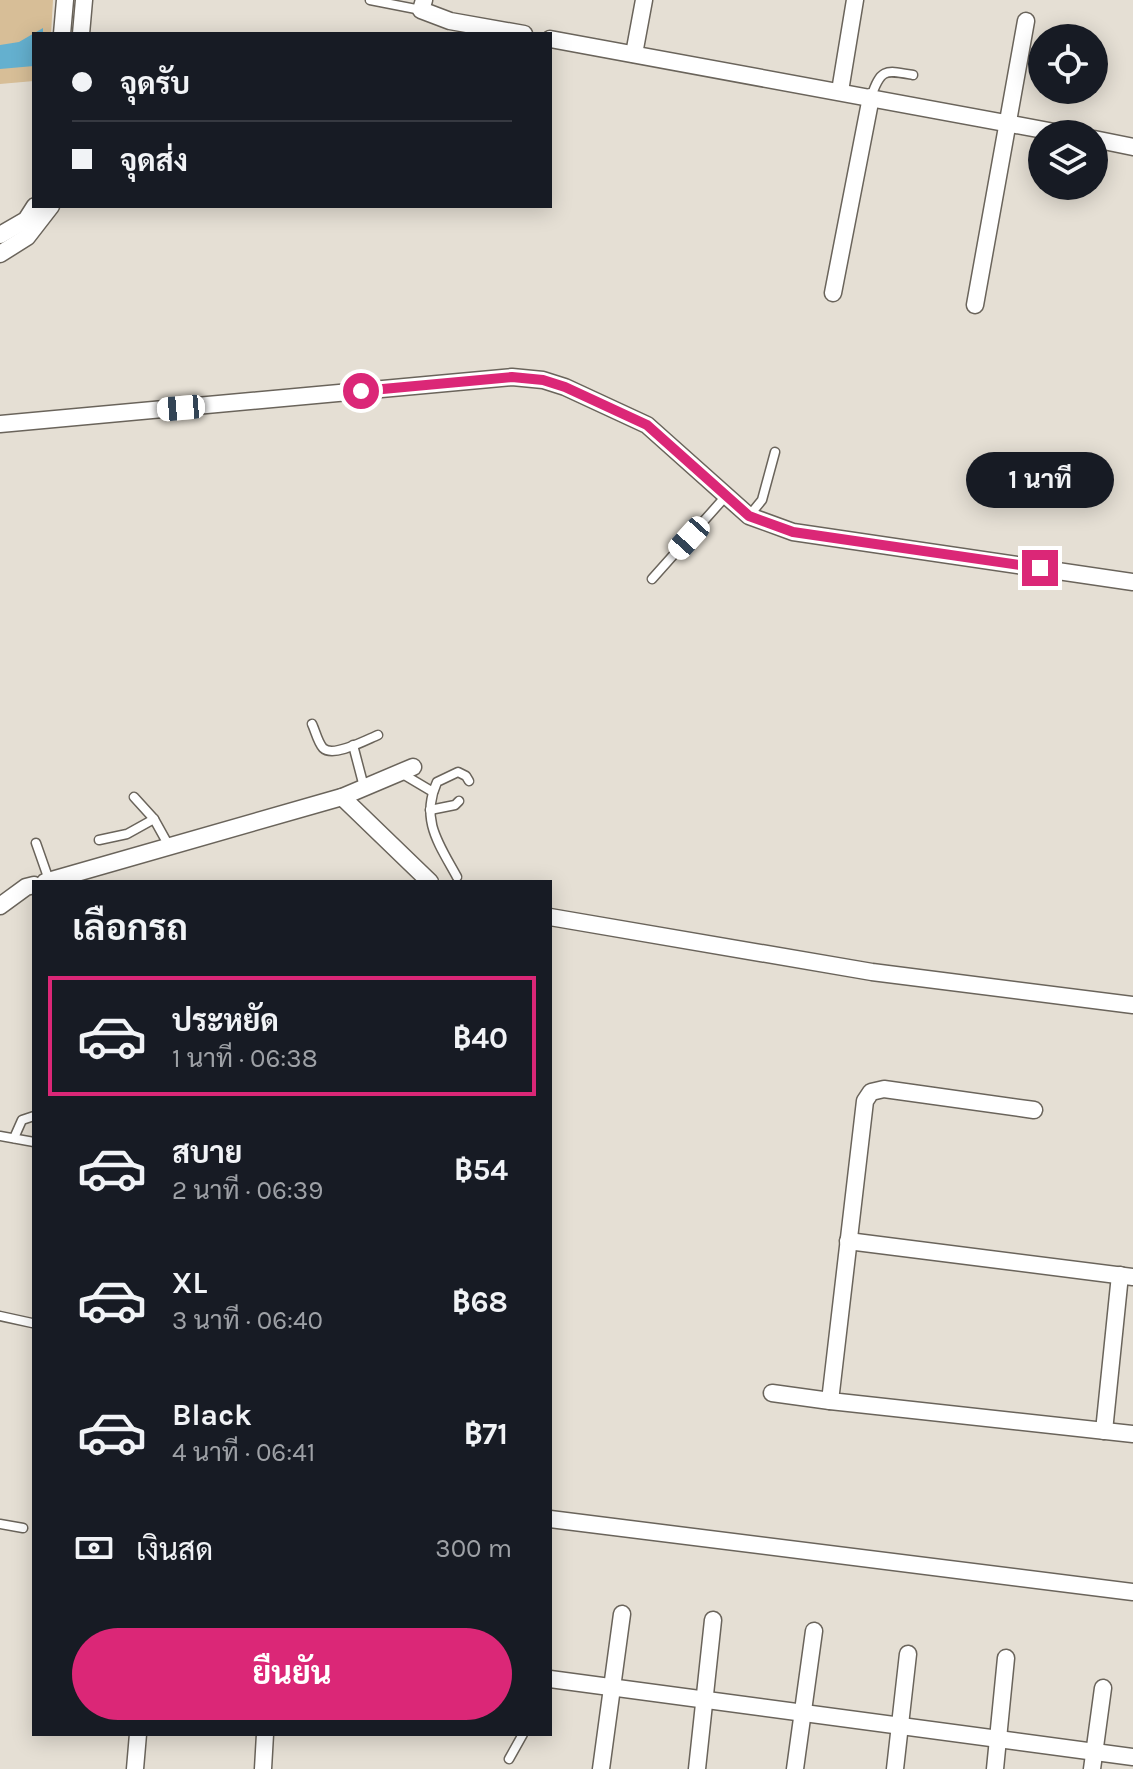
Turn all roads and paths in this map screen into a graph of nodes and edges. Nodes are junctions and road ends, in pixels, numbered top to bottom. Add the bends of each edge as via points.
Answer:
1 (65, 0) edge
2 (84, 0) edge
3 (370, 0) edge
4 (644, 0) edge
5 (855, 0) edge
6 (422, 5) edge
7 (1026, 21) dead end
8 (62, 32) edge
9 (81, 32) edge
10 (513, 32) edge
11 (552, 39) edge
12 (634, 54) junction
13 (913, 75) dead end
14 (840, 91) junction
15 (871, 97) junction
16 (1007, 123) junction
17 (1028, 127) edge
18 (1108, 142) edge
19 (1133, 147) edge
20 (34, 208) edge
21 (49, 208) edge
22 (0, 235) edge
23 (0, 254) edge
24 (833, 293) dead end
25 (975, 305) dead end
26 (0, 424) edge
27 (775, 452) dead end
28 (726, 496) junction
29 (749, 516) junction
30 (652, 579) dead end
31 (1133, 582) edge
32 (312, 724) dead end
33 (378, 735) dead end
34 (353, 745) junction
35 (407, 770) joint
36 (469, 781) dead end
37 (364, 788) junction
38 (433, 792) junction
39 (134, 797) dead end
40 (342, 797) junction
41 (459, 801) dead end
42 (430, 810) junction
43 (154, 819) junction
44 (99, 840) dead end
45 (36, 843) dead end
46 (169, 846) junction
47 (457, 877) dead end
48 (42, 880) edge
49 (53, 880) edge
50 (428, 880) edge
51 (32, 886) edge
52 (0, 906) edge
53 (552, 917) edge
54 (1133, 1005) edge
55 (1034, 1110) dead end
56 (32, 1117) edge
57 (0, 1136) edge
58 (14, 1138) junction
59 (32, 1142) edge
60 (848, 1241) junction
61 (1127, 1276) edge
62 (0, 1316) edge
63 (32, 1323) dead end
64 (772, 1393) dead end
65 (830, 1401) junction
66 (1104, 1431) junction
67 (1133, 1434) edge
68 (552, 1519) edge
69 (0, 1524) edge
70 (23, 1528) dead end
71 (1133, 1592) edge
72 (622, 1614) dead end
73 (713, 1620) dead end
74 (814, 1631) dead end
75 (908, 1654) dead end
76 (1006, 1658) dead end
77 (552, 1681) edge
78 (611, 1687) junction
79 (1103, 1688) dead end
80 (703, 1699) junction
81 (802, 1713) junction
82 (901, 1726) junction
83 (138, 1736) edge
84 (265, 1736) edge
85 (522, 1736) edge
86 (999, 1739) junction
87 (1133, 1757) edge
88 (509, 1759) dead end
89 (1093, 1760) edge
90 (135, 1769) edge
91 (263, 1769) edge
92 (601, 1769) edge
93 (697, 1769) edge
94 (795, 1769) edge
95 (895, 1769) edge
96 (995, 1769) edge

1 - 8 street
2 - 9 street
3 - 6 lane
4 - 12 street
5 - 14 street
6 - 10 street via 450,21
7 - 16 street
11 - 12 street
12 - 14 street
13 - 15 lane via 883,73
14 - 15 street
15 - 16 street
15 - 24 street
16 - 17 street
16 - 25 street
18 - 19 street
20 - 22 street via 26,220
21 - 23 street via 27,237
26 - 28 street via 512,377 543,380 647,425
27 - 29 lane via 762,500
28 - 29 street
28 - 30 lane
29 - 31 street via 793,532
32 - 34 lane via 322,748 337,752
33 - 34 lane
34 - 37 lane
35 - 37 street
35 - 38 lane
36 - 38 lane via 458,772 437,782
37 - 40 street
38 - 42 lane
39 - 43 lane
40 - 46 street
40 - 50 street
41 - 42 lane
42 - 47 lane via 432,832
43 - 44 lane via 127,834
43 - 46 lane
45 - 48 lane
46 - 49 street
51 - 52 street
53 - 54 street via 872,972
55 - 60 street via 884,1089 871,1092 865,1101
56 - 58 lane via 22,1120
57 - 58 lane
58 - 59 lane
60 - 61 street
60 - 65 street
61 - 66 street
62 - 63 lane
64 - 65 street
65 - 66 street
66 - 67 street
68 - 71 street
69 - 70 lane
72 - 78 street
73 - 80 street
74 - 81 street
75 - 82 street
76 - 86 street
77 - 78 street
78 - 80 street
78 - 92 street
79 - 89 street
80 - 81 street
80 - 93 street
81 - 82 street
81 - 94 street
82 - 86 street
82 - 95 street
83 - 90 street
84 - 91 street
85 - 88 lane
86 - 89 street
86 - 96 street
87 - 89 street

